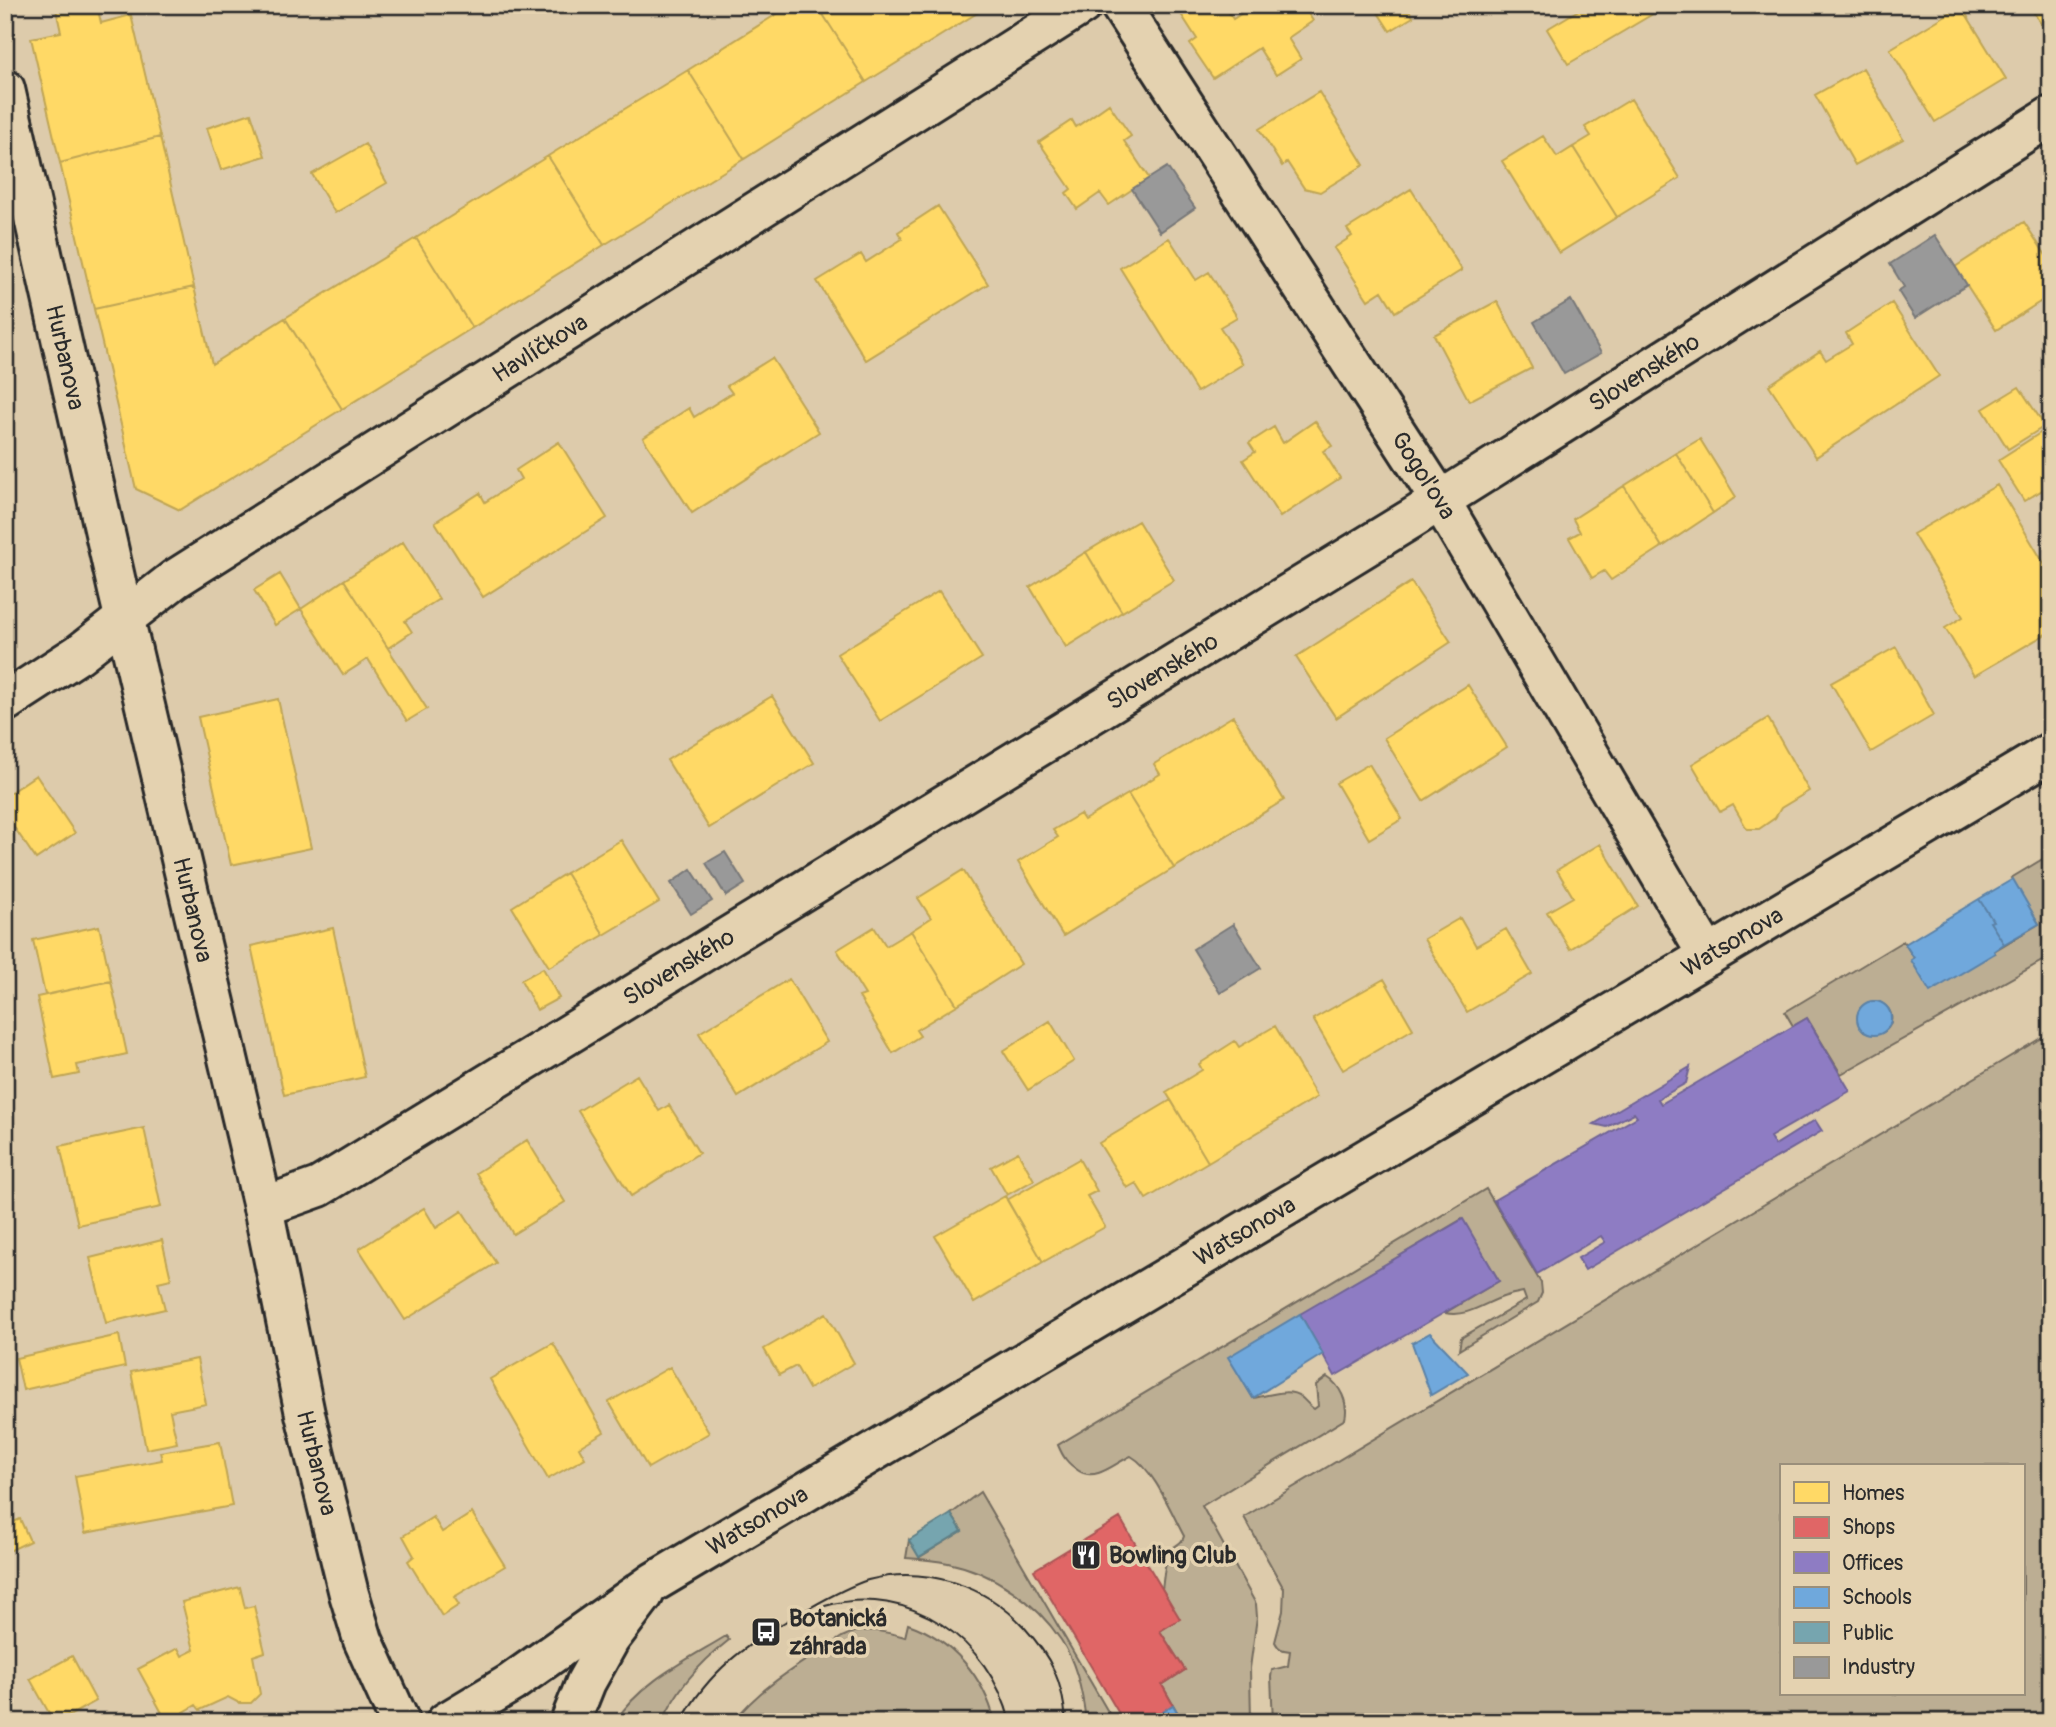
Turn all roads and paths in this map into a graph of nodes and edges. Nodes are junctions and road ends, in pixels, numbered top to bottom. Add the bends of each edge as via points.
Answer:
1 (1082, 5) edge
2 (1120, 5) edge
3 (5, 89) edge
4 (2051, 116) edge
5 (1440, 500) junction
6 (125, 618) junction
7 (5, 702) edge
8 (2051, 752) edge
9 (1708, 956) junction
10 (263, 1207) junction
11 (654, 1582) junction
12 (400, 1722) edge
13 (446, 1722) edge
14 (570, 1722) edge

1 - 6 street, Havlíčkova via 175,579
2 - 5 street, Gogoľova
3 - 6 street, Hurbanova
4 - 5 street, Slovenského
5 - 9 street, Gogoľova
5 - 10 street, Slovenského via 319,1187
6 - 7 street, Havlíčkova
6 - 10 street, Hurbanova
8 - 9 street, Watsonova
9 - 11 street, Watsonova
10 - 12 street, Hurbanova via 305,1414 349,1594 363,1640
11 - 13 street, Watsonova via 511,1683
11 - 14 street via 610,1639

